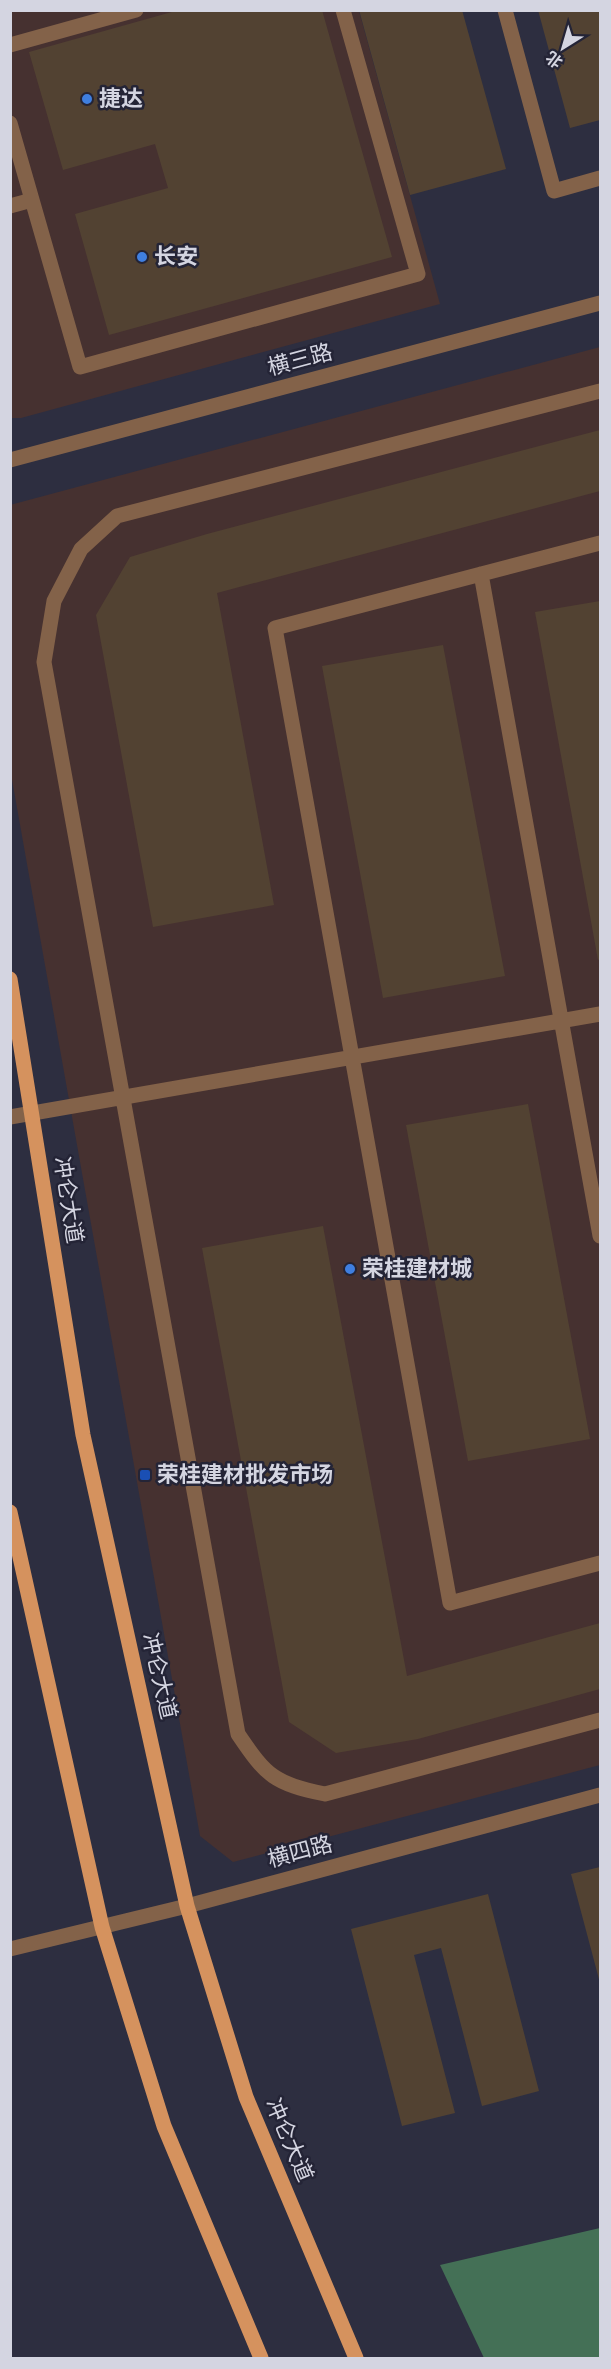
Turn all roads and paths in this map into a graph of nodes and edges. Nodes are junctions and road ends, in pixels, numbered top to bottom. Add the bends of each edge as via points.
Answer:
1 (136, 10) edge
2 (343, 10) edge
3 (505, 10) edge
4 (10, 45) edge
5 (10, 123) edge
6 (600, 178) edge
7 (32, 200) junction
8 (10, 206) edge
9 (600, 303) edge
10 (600, 391) edge
11 (10, 459) edge
12 (600, 543) edge
13 (481, 574) junction
14 (10, 979) edge
15 (600, 1014) edge
16 (562, 1021) junction
17 (352, 1058) junction
18 (123, 1098) junction
19 (32, 1113) junction
20 (10, 1117) edge
21 (600, 1236) edge
22 (10, 1512) edge
23 (600, 1563) edge
24 (600, 1720) edge
25 (600, 1795) edge
26 (187, 1906) junction
27 (102, 1927) junction
28 (10, 1949) edge
29 (261, 2358) edge
30 (356, 2358) edge

1 - 4 street
2 - 7 street via 418,274 80,367
3 - 6 street via 554,191
5 - 7 street
7 - 8 street
9 - 11 street, 横三路
10 - 18 street via 117,516 81,549 54,601 44,662
12 - 13 street
13 - 16 street
13 - 17 street via 274,627
14 - 19 main road, 冲仑大道
15 - 16 street
16 - 17 street
16 - 21 street
17 - 18 street
17 - 23 street via 450,1603
18 - 19 street
18 - 24 street via 238,1734 260,1766 288,1786 325,1794
19 - 20 street
19 - 26 main road, 冲仑大道 via 83,1436
22 - 27 main road
25 - 26 street, 横四路
26 - 27 street, 横四路
26 - 30 main road, 冲仑大道 via 246,2097
27 - 28 street, 横四路
27 - 29 main road via 164,2126

